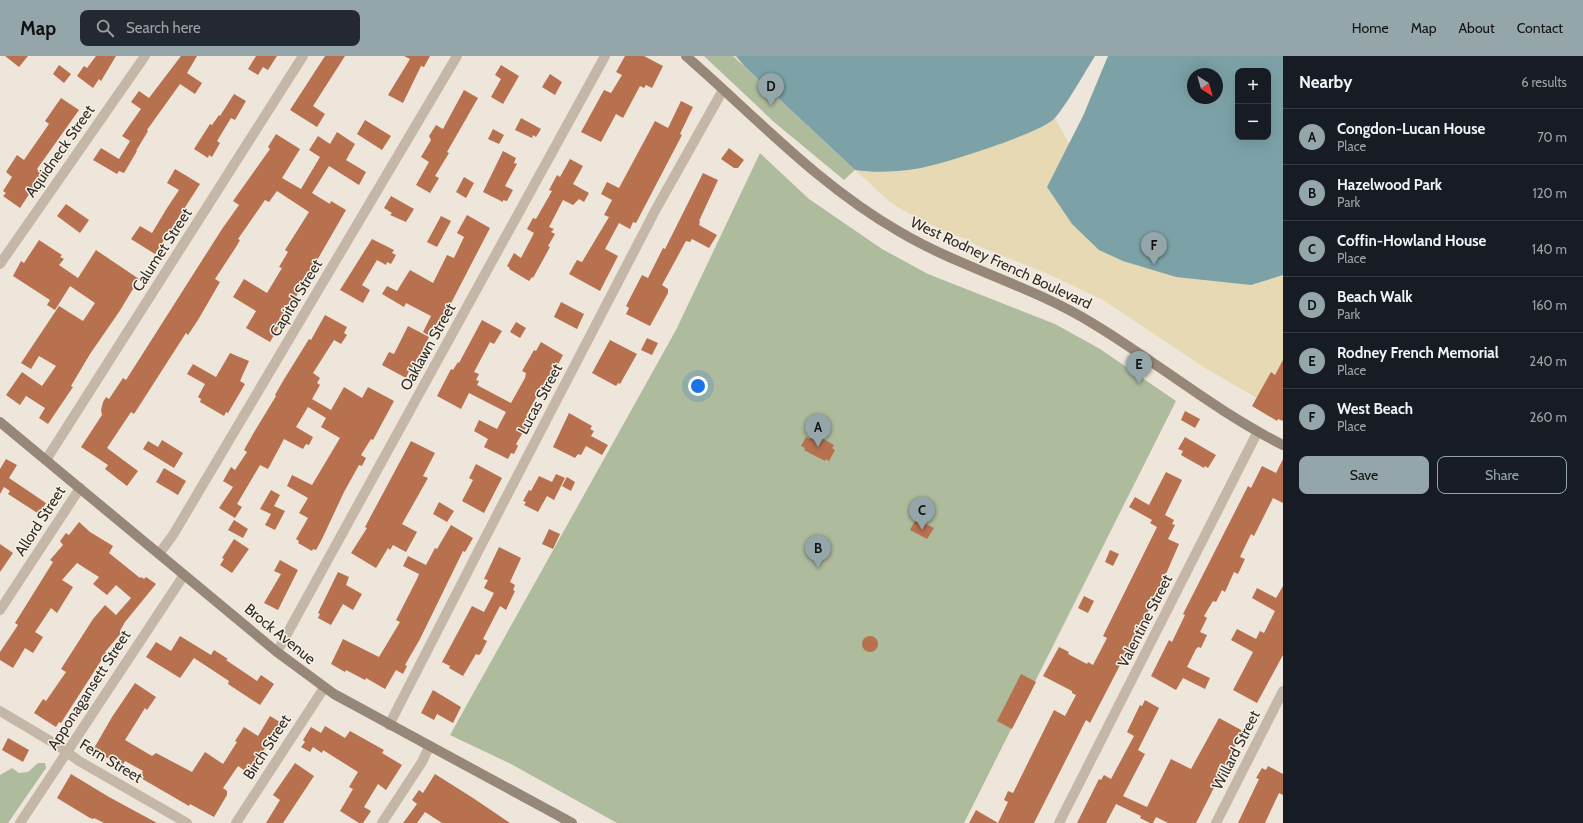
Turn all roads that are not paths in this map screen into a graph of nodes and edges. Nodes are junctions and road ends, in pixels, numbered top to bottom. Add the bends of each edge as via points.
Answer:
1 (145, 56) edge
2 (304, 56) edge
3 (457, 56) edge
4 (605, 56) edge
5 (686, 56) edge
6 (723, 90) junction
7 (0, 264) edge
8 (0, 422) edge
9 (1257, 433) junction
10 (1283, 446) edge
11 (46, 460) junction
12 (80, 488) junction
13 (159, 554) junction
14 (184, 575) junction
15 (0, 610) edge
16 (277, 652) junction
17 (324, 688) junction
18 (1283, 691) edge
19 (0, 711) edge
20 (389, 725) junction
21 (429, 746) junction
22 (67, 752) junction
23 (20, 823) edge
24 (187, 823) edge
25 (236, 823) edge
26 (382, 823) edge
27 (572, 823) edge
28 (1059, 823) edge
29 (1216, 823) edge

1 - 7 street, Aquidneck Street
2 - 11 street, Calumet Street
3 - 13 street, Capitol Street via 173,535
4 - 16 street, Oaklawn Street
5 - 6 main road, West Rodney French Boulevard
6 - 9 main road, West Rodney French Boulevard via 815,174 877,218 950,259 1078,315
6 - 20 street, Lucas Street via 656,209
8 - 11 main road, Brock Avenue
9 - 10 main road, West Rodney French Boulevard
9 - 28 street, Valentine Street
11 - 12 main road, Brock Avenue
12 - 13 main road, Brock Avenue
12 - 15 street, Allord Street
13 - 14 main road, Brock Avenue
14 - 16 main road, Brock Avenue
14 - 22 street, Apponagansett Street
16 - 17 main road, Brock Avenue
17 - 20 main road, Brock Avenue
17 - 25 street, Birch Street
18 - 29 street, Willard Street
19 - 22 street, Fern Street
20 - 21 main road, Brock Avenue
21 - 26 street via 422,762
21 - 27 main road, Brock Avenue
22 - 23 street, Apponagansett Street
22 - 24 street, Fern Street

